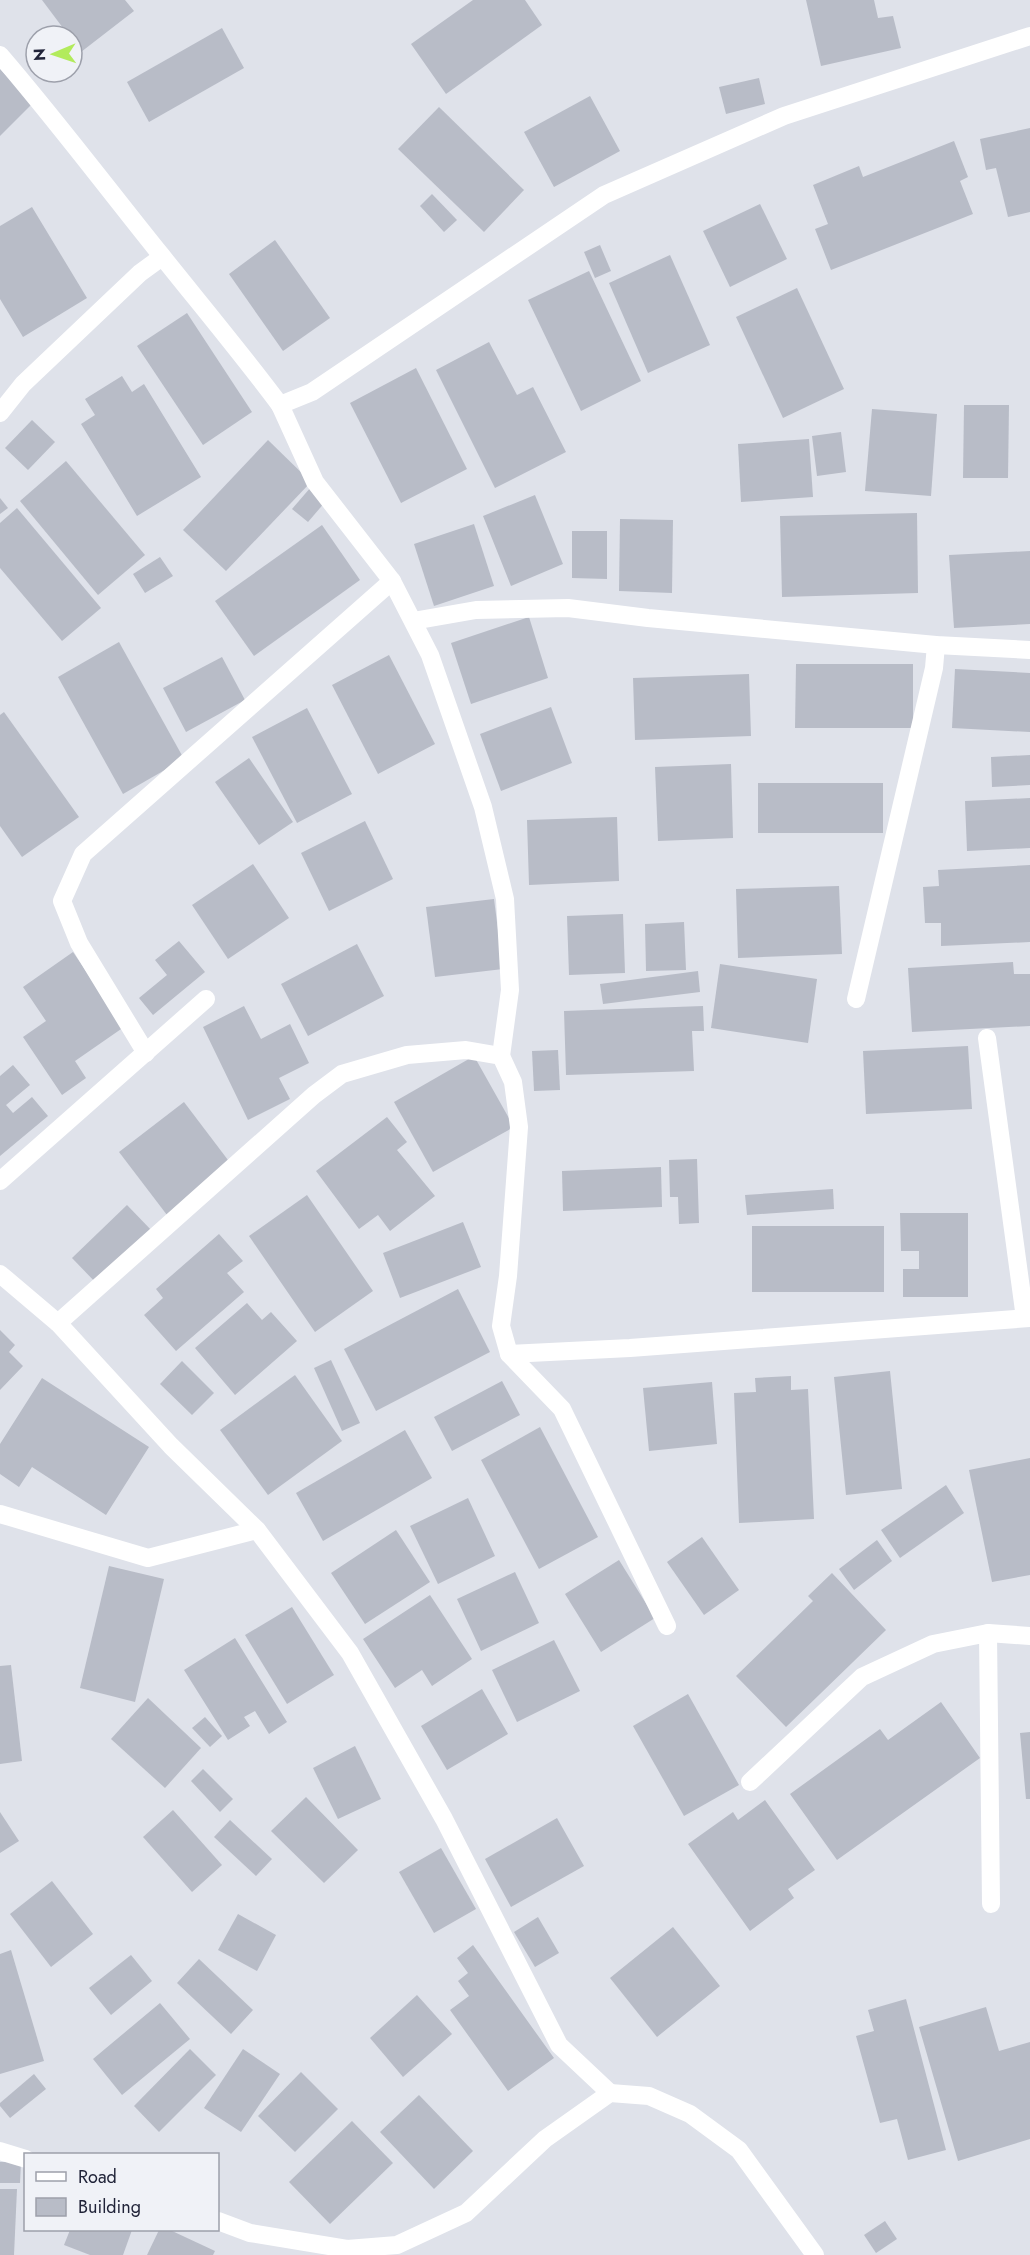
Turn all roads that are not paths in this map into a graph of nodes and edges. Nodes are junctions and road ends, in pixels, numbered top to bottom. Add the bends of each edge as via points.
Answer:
1 (1030, 36) edge
2 (0, 55) edge
3 (162, 257) junction
4 (280, 405) junction
5 (0, 413) edge
6 (392, 581) junction
7 (412, 621) junction
8 (936, 645) junction
9 (1030, 650) edge
10 (206, 999) dead end
11 (856, 999) dead end
12 (987, 1038) dead end
13 (146, 1053) junction
14 (501, 1056) junction
15 (0, 1181) edge
16 (0, 1274) edge
17 (1027, 1318) edge
18 (58, 1323) junction
19 (509, 1354) junction
20 (0, 1514) edge
21 (257, 1530) junction
22 (668, 1626) dead end
23 (988, 1633) junction
24 (1030, 1636) edge
25 (750, 1782) dead end
26 (990, 1904) dead end
27 (610, 2093) junction
28 (0, 2151) edge
29 (24, 2158) edge
30 (219, 2221) edge
31 (815, 2255) edge

1 - 4 street via 784,116 604,195 312,392
2 - 3 street
3 - 4 street
3 - 5 street via 140,273 23,384
4 - 6 street via 315,482
6 - 7 street
6 - 13 street via 83,854 62,901 79,943
7 - 8 street via 476,610 568,608
7 - 14 street via 430,656 483,807 505,899 510,990
8 - 9 street
8 - 11 street via 934,668
10 - 13 street
12 - 17 street
13 - 15 street
14 - 18 street via 466,1050 407,1054 342,1074
14 - 19 street via 513,1082 519,1127 501,1326
16 - 18 street
17 - 19 street
18 - 21 street via 171,1446
19 - 22 street via 562,1408
20 - 21 street via 147,1558
21 - 27 street via 350,1653 444,1819 559,2046
23 - 24 street
23 - 25 street via 933,1644 862,1677
23 - 26 street
27 - 30 street via 545,2139 466,2213 397,2245 347,2249 250,2233
27 - 31 street via 649,2096 690,2115 739,2150
28 - 29 street

